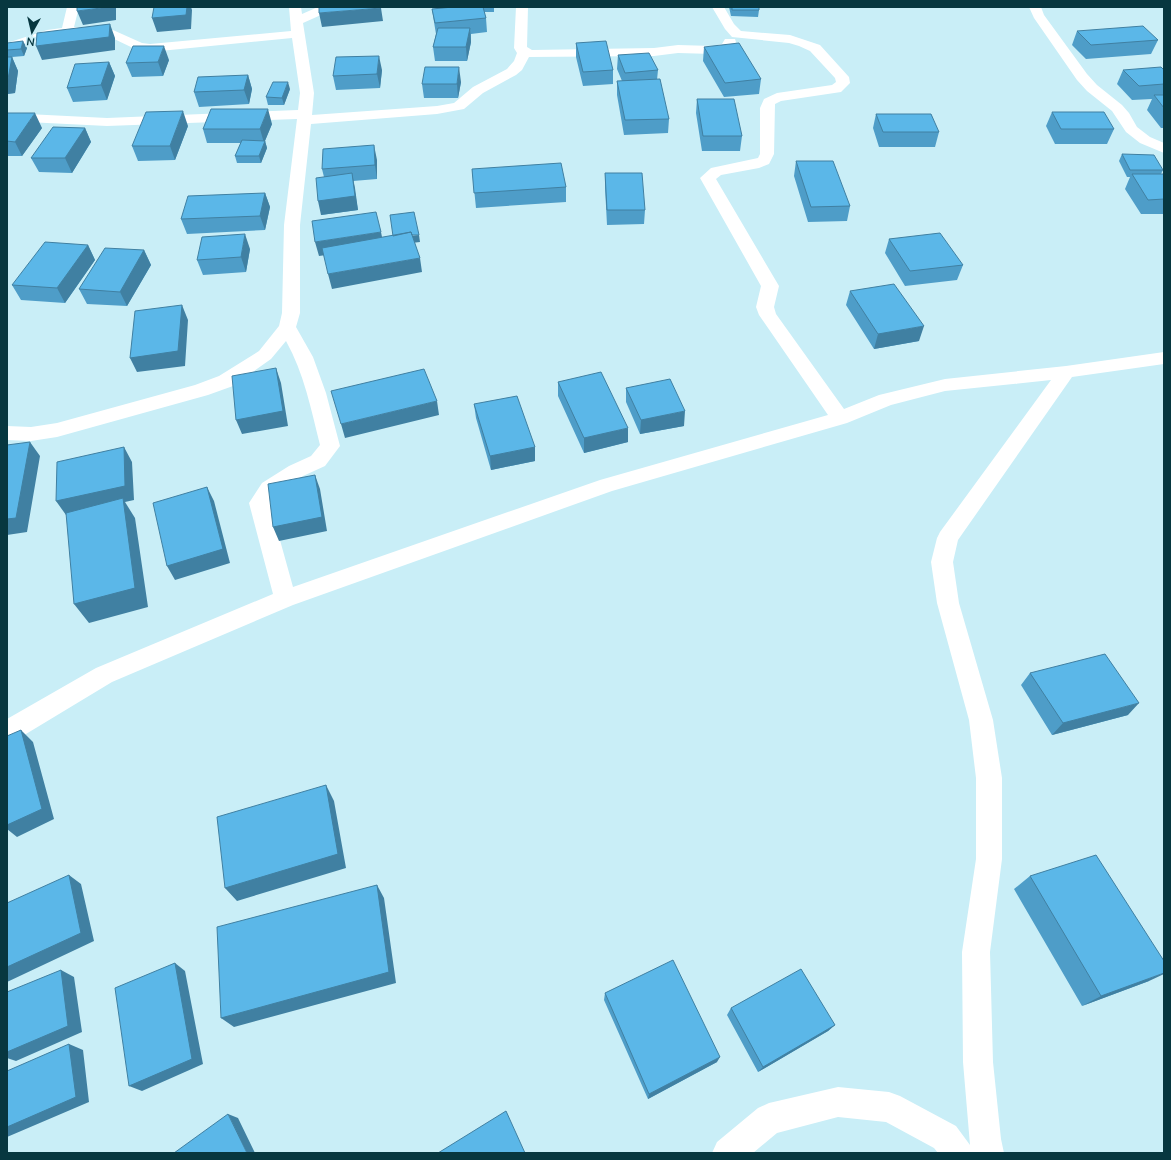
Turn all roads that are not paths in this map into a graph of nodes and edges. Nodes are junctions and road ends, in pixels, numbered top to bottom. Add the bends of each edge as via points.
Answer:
1 (73, 7) edge
2 (296, 7) edge
3 (328, 7) edge
4 (522, 7) edge
5 (718, 7) edge
6 (1034, 7) edge
7 (297, 27) junction
8 (67, 31) junction
9 (737, 34) junction
10 (7, 47) edge
11 (524, 52) junction
12 (7, 117) edge
13 (305, 117) junction
14 (1164, 149) edge
15 (287, 327) junction
16 (1164, 358) edge
17 (1066, 372) junction
18 (840, 418) junction
19 (7, 433) edge
20 (285, 599) junction
21 (7, 732) edge
22 (728, 1153) edge
23 (958, 1153) edge
24 (988, 1153) edge

1 - 8 street
2 - 7 street
3 - 7 street
4 - 11 street via 520,48
5 - 9 street
6 - 14 street via 1092,88 1117,108 1131,129 1145,140
7 - 8 street via 150,48 139,48 118,35
7 - 13 street via 307,93
8 - 10 street via 51,33
9 - 11 street via 726,47 713,50 531,54
9 - 18 street via 790,39 804,43 815,48 842,77 843,83 836,89 777,97 769,102 767,154 764,161 716,171 708,178 770,286 765,307 768,314
11 - 13 street via 517,68 477,90 459,106 437,110
12 - 13 street via 107,122
13 - 15 street via 292,225 291,313
15 - 19 street via 265,355 226,381 57,430 31,434
15 - 20 street via 304,357 317,393 330,446 318,461 269,488 259,503
16 - 17 street
17 - 18 street via 945,384 886,400
17 - 24 street via 948,538 942,562 948,603 981,720 989,778 989,859 976,952 978,1062
18 - 20 street via 607,485
20 - 21 street via 104,675
22 - 23 street via 769,1119 838,1102 889,1107 945,1137

